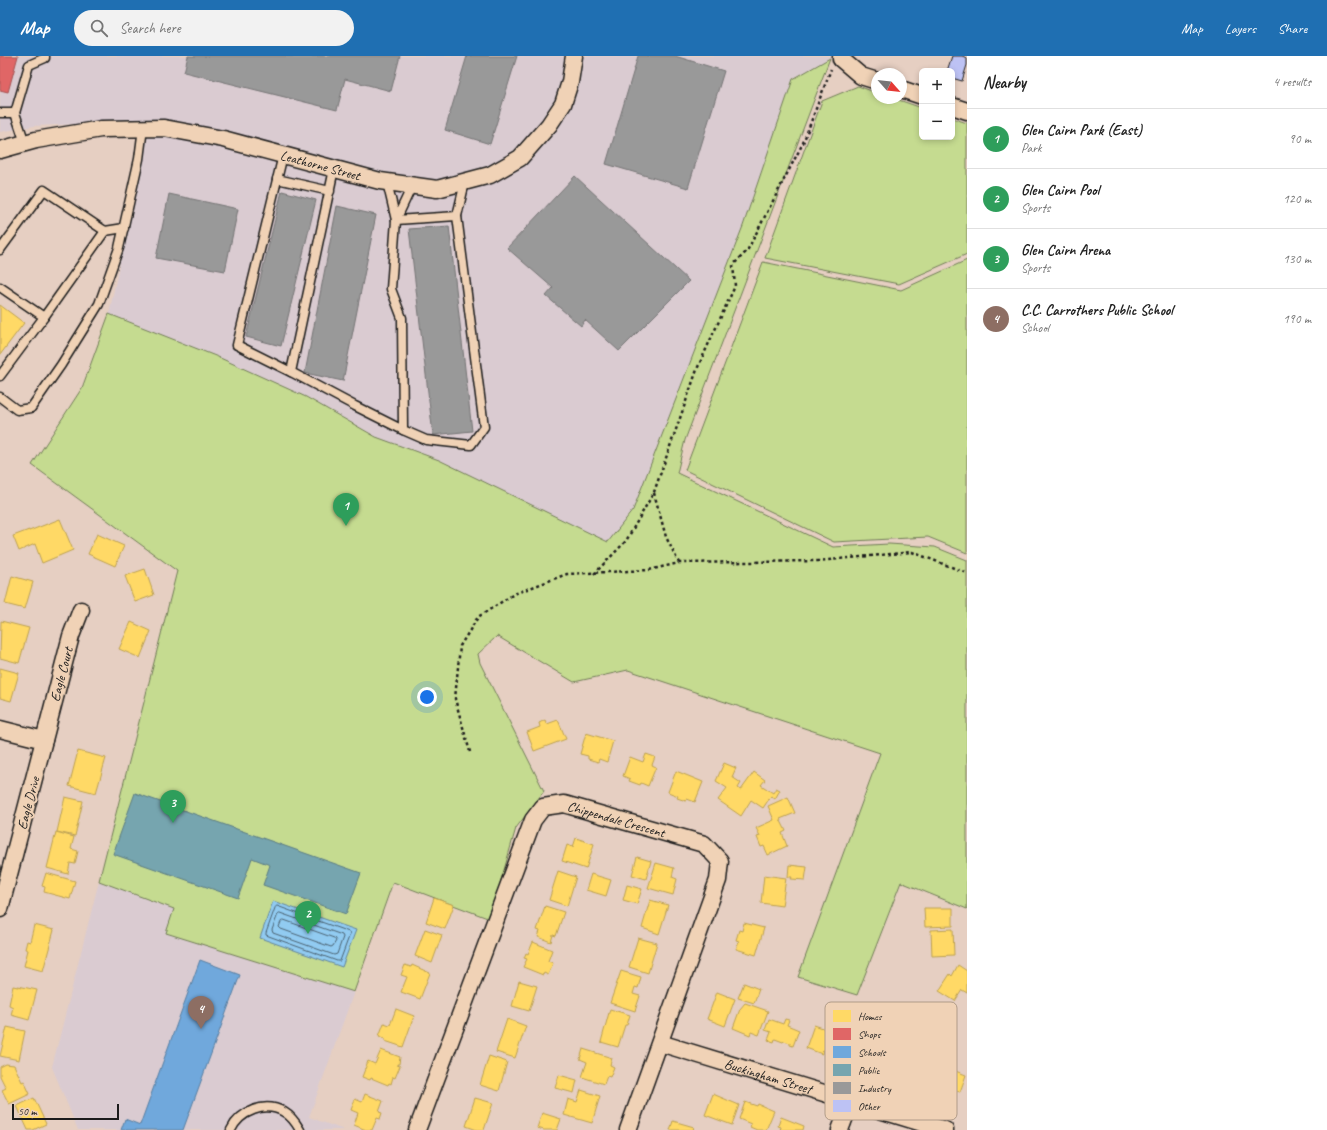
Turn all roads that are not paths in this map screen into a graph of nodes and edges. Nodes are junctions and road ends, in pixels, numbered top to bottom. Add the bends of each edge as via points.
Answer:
1 (45, 56) edge
2 (574, 56) edge
3 (842, 57) edge
4 (871, 79) edge
5 (907, 91) edge
6 (919, 95) edge
7 (955, 107) edge
8 (967, 111) edge
9 (0, 113) edge
10 (15, 114) junction
11 (143, 128) junction
12 (25, 143) junction
13 (0, 150) edge
14 (283, 155) junction
15 (334, 169) junction
16 (277, 179) junction
17 (388, 182) junction
18 (465, 182) junction
19 (412, 186) junction
20 (330, 191) junction
21 (457, 216) junction
22 (396, 220) junction
23 (124, 228) junction
24 (105, 230) junction
25 (0, 250) edge
26 (0, 287) edge
27 (44, 317) junction
28 (291, 372) junction
29 (0, 376) edge
30 (0, 397) edge
31 (403, 430) junction
32 (81, 610) dead end
33 (0, 729) edge
34 (44, 740) junction
35 (0, 909) edge
36 (660, 1043) junction
37 (825, 1093) edge
38 (844, 1120) edge
39 (913, 1120) edge
40 (231, 1130) edge
41 (300, 1130) edge
42 (417, 1130) edge
43 (628, 1130) edge
44 (840, 1130) edge
45 (945, 1130) edge

1 - 10 lane via 28,65
2 - 18 street, Leathorne Street via 563,104 549,125 520,158 490,175
3 - 4 street via 861,76
5 - 6 street
7 - 8 street
9 - 10 lane
10 - 12 lane
11 - 12 street, Leathorne Street via 100,129
11 - 14 street, Leathorne Street via 164,128 215,137
11 - 23 lane
12 - 13 street, Leathorne Street
14 - 15 street, Leathorne Street
14 - 16 lane
15 - 17 street, Leathorne Street
15 - 20 lane
16 - 20 lane
16 - 28 lane via 237,344
17 - 19 street, Leathorne Street
17 - 22 lane
18 - 19 street, Leathorne Street via 437,189
18 - 21 lane
19 - 22 lane
20 - 28 lane
21 - 22 lane
21 - 31 lane via 484,428 470,445 426,440
22 - 31 lane via 391,289 402,318
23 - 24 lane
23 - 30 lane via 99,304 31,408 17,410
24 - 25 lane via 44,190
24 - 27 lane
26 - 27 lane
27 - 29 lane
28 - 31 lane
32 - 34 street, Eagle Court via 71,636
33 - 34 street
34 - 35 street, Eagle Drive
36 - 37 street, Buckingham Street
36 - 42 street, Chippendale Crescent via 718,880 720,861 704,844 564,804 543,807 532,820
36 - 43 street, Chippendale Crescent
38 - 44 street
39 - 45 street, Buckingham Street
40 - 41 lane via 243,1115 264,1107 284,1112 294,1120

